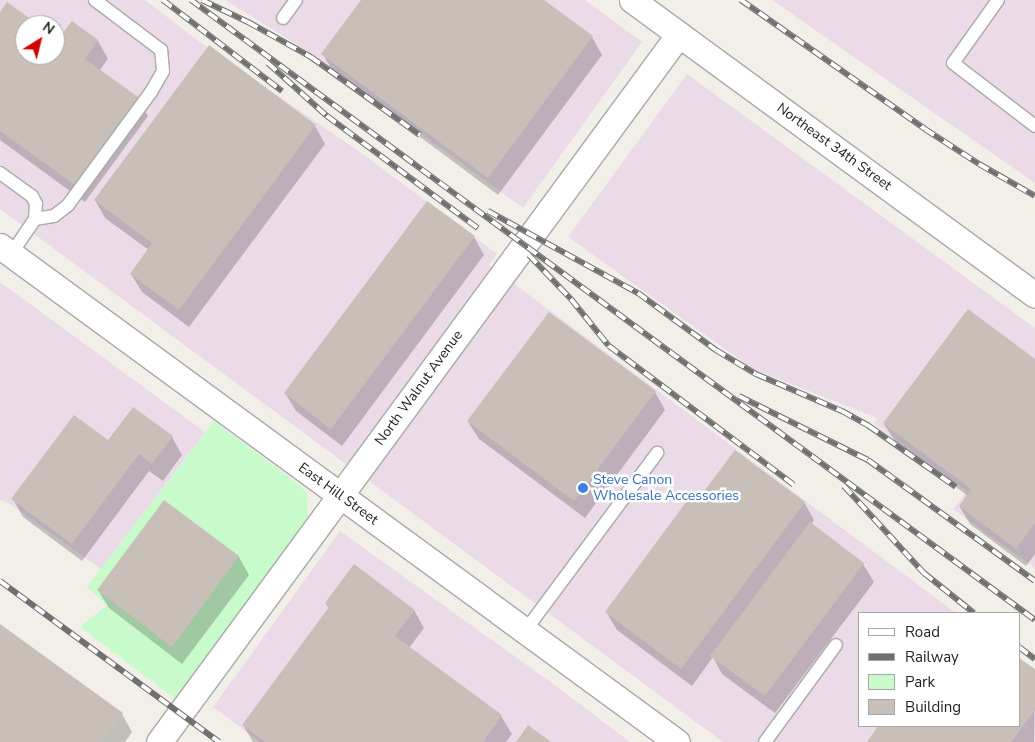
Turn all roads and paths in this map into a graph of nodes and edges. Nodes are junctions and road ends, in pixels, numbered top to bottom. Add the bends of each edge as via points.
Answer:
1 (95, 0) edge
2 (296, 0) edge
3 (632, 0) edge
4 (998, 0) edge
5 (283, 18) dead end
6 (679, 34) junction
7 (1035, 126) edge
8 (0, 173) edge
9 (35, 219) junction
10 (6, 250) edge
11 (1035, 295) edge
12 (657, 453) dead end
13 (340, 496) junction
14 (526, 631) junction
15 (836, 645) dead end
16 (159, 742) edge
17 (677, 742) edge
18 (765, 742) edge

1 - 9 lane via 161,50 163,71 68,205 54,216
2 - 5 lane
3 - 6 street, Northeast 34th Street
4 - 7 lane via 953,63
6 - 11 street, Northeast 34th Street
6 - 13 street, North Walnut Avenue
8 - 9 lane via 32,196 37,210
9 - 10 lane
10 - 13 street, East Hill Street
12 - 14 lane
13 - 14 street, East Hill Street
13 - 16 street, North Walnut Avenue
14 - 17 street, East Hill Street
15 - 18 lane

